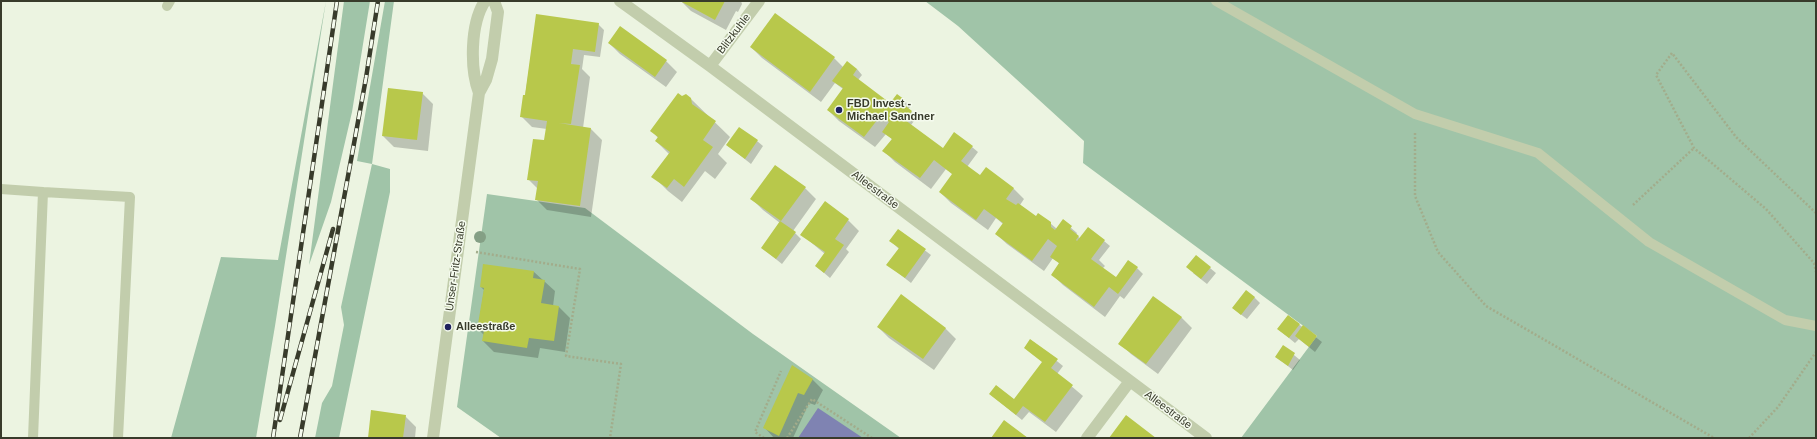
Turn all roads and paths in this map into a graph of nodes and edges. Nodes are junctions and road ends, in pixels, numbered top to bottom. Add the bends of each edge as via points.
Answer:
1 (485, 1) edge
2 (494, 1) edge
3 (620, 1) edge
4 (759, 1) edge
5 (1216, 1) edge
6 (710, 66) junction
7 (479, 93) junction
8 (1415, 114) junction
9 (1694, 148) junction
10 (1, 189) edge
11 (43, 192) junction
12 (1816, 213) edge
13 (1619, 218) junction
14 (486, 254) dead end
15 (1816, 272) edge
16 (1816, 326) edge
17 (1816, 352) edge
18 (782, 372) dead end
19 (1130, 381) junction
20 (789, 437) edge
21 (33, 438) edge
22 (118, 438) edge
23 (433, 438) edge
24 (610, 438) edge
25 (764, 438) edge
26 (872, 438) edge
27 (1087, 438) edge
28 (1206, 438) edge
29 (1714, 438) edge
30 (1749, 438) edge

1 - 7 street, Unser-Fritz-Straße via 481,7 474,38 474,80
2 - 7 street, Unser-Fritz-Straße via 498,12 494,41 486,80
3 - 6 street, Alleestraße
4 - 6 street, Blitzkuhle
5 - 8 lane
6 - 19 street, Alleestraße
7 - 23 street, Unser-Fritz-Straße
8 - 13 lane via 1538,153
8 - 29 path via 1415,196 1438,252 1486,306
9 - 12 path via 1656,75 1672,54 1736,137
9 - 13 path
9 - 15 path via 1766,209 1814,263
10 - 11 lane
11 - 21 lane
11 - 22 lane via 130,197
13 - 16 lane via 1648,242 1785,320
14 - 24 path via 580,269 566,356 621,364
17 - 30 path via 1778,407
18 - 25 path via 755,432
19 - 27 street
19 - 28 street, Alleestraße
20 - 26 path via 812,399

